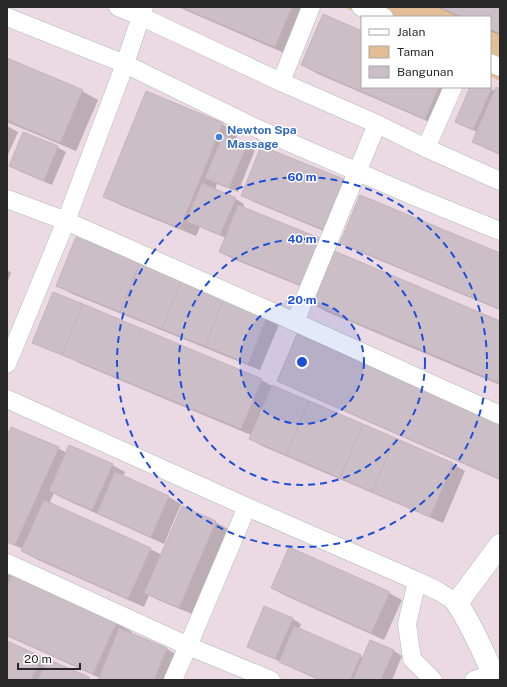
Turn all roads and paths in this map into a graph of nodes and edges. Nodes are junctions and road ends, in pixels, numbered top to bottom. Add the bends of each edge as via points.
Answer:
1 (118, 7) edge
2 (311, 7) edge
3 (360, 7) edge
4 (142, 12) edge
5 (382, 16) edge
6 (7, 17) edge
7 (125, 64) junction
8 (281, 82) junction
9 (453, 88) edge
10 (377, 124) junction
11 (426, 148) junction
12 (357, 171) junction
13 (500, 181) edge
14 (7, 199) edge
15 (66, 221) junction
16 (500, 231) edge
17 (295, 322) junction
18 (7, 364) edge
19 (7, 400) edge
20 (500, 415) edge
21 (247, 507) junction
22 (500, 545) edge
23 (7, 563) edge
24 (417, 581) junction
25 (457, 603) junction
26 (188, 646) junction
27 (488, 678) edge
28 (173, 680) edge
29 (271, 680) edge
30 (433, 680) edge

1 - 4 street
2 - 8 street
3 - 5 street
4 - 7 street
4 - 8 street
6 - 7 street
7 - 12 street via 256,128
7 - 15 street
8 - 10 street
9 - 11 street
10 - 11 street
10 - 12 street
11 - 13 street
12 - 16 street
12 - 17 street
14 - 15 street
15 - 17 street
15 - 18 street
17 - 20 street
19 - 21 street
21 - 24 street
21 - 26 street
22 - 25 street
23 - 26 street
24 - 25 street
24 - 30 street via 407,624 412,659
25 - 27 street via 481,646
26 - 28 street
26 - 29 street

